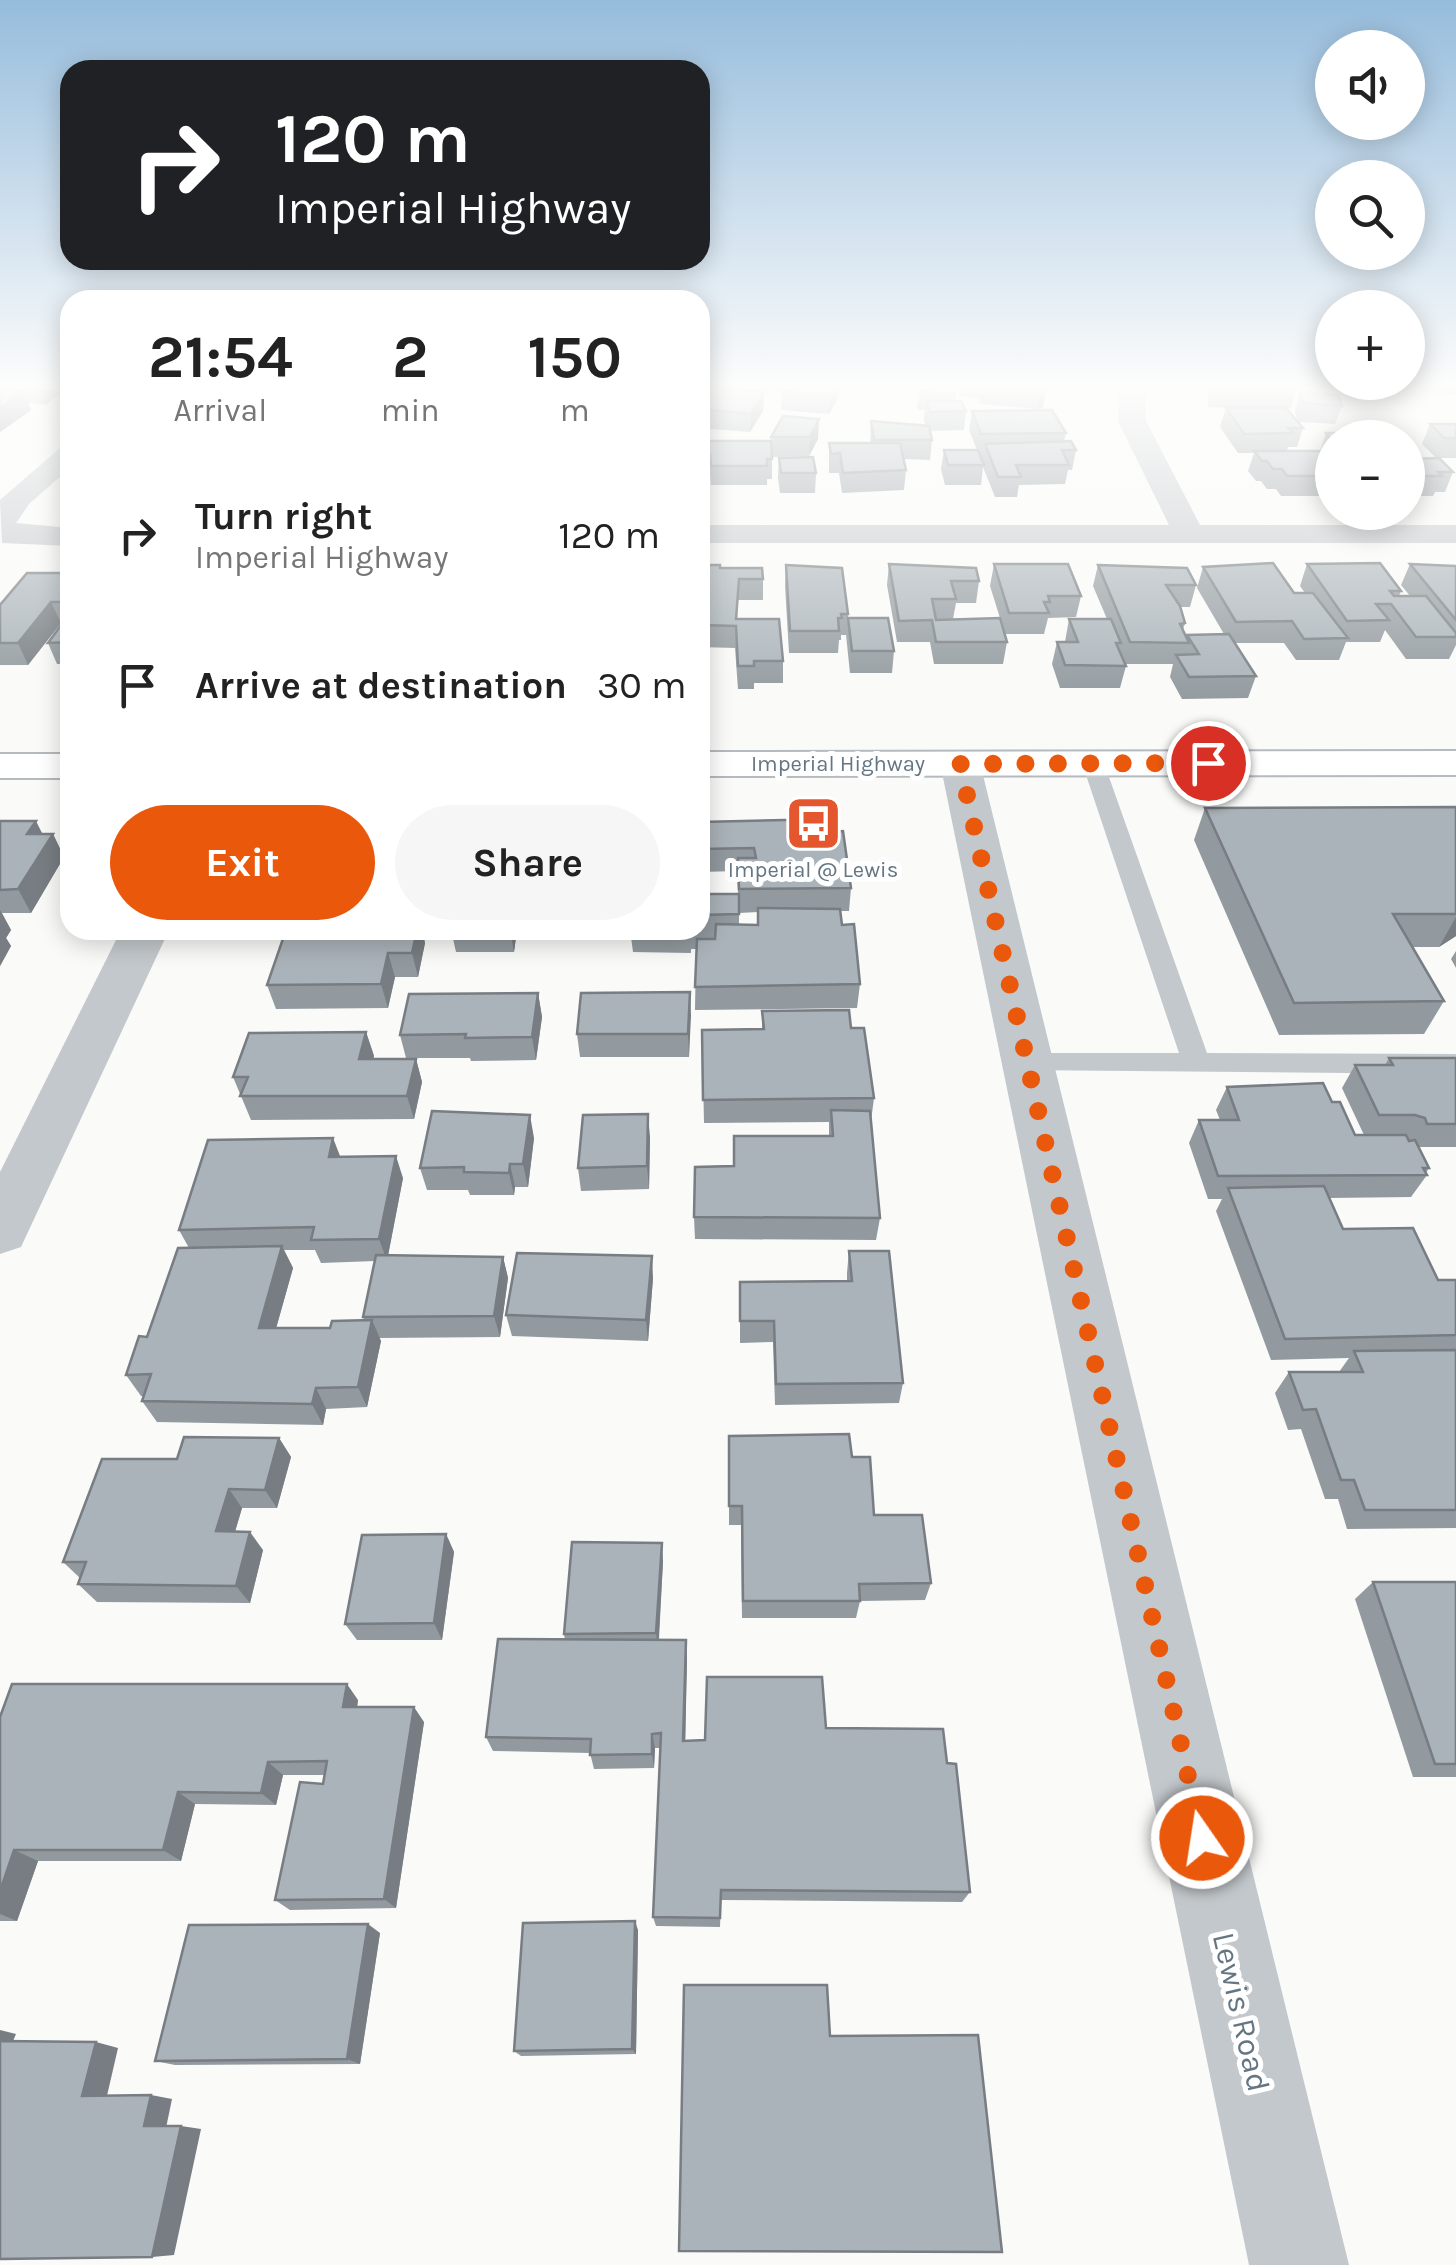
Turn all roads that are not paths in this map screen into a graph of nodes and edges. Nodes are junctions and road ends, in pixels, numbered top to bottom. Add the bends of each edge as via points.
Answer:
1 (29, 493) edge
2 (1168, 493) edge
3 (710, 534) edge
4 (1189, 534) junction
5 (1456, 534) edge
6 (60, 536) edge
7 (1093, 763) junction
8 (1456, 763) edge
9 (710, 764) edge
10 (960, 764) junction
11 (0, 766) edge
12 (60, 766) edge
13 (140, 940) edge
14 (1025, 1063) junction
15 (1197, 1064) junction
16 (1456, 1064) edge
17 (0, 1230) edge
18 (1299, 2265) edge

1 - 6 street via 1,519 5,533
2 - 4 street
3 - 4 street
4 - 5 street
7 - 8 main road, Imperial Highway
7 - 10 main road, Imperial Highway
7 - 15 lane
9 - 10 main road, Imperial Highway
10 - 14 street, Lewis Road
11 - 12 main road
13 - 17 street
14 - 15 lane
14 - 18 street, Lewis Road
15 - 16 lane

